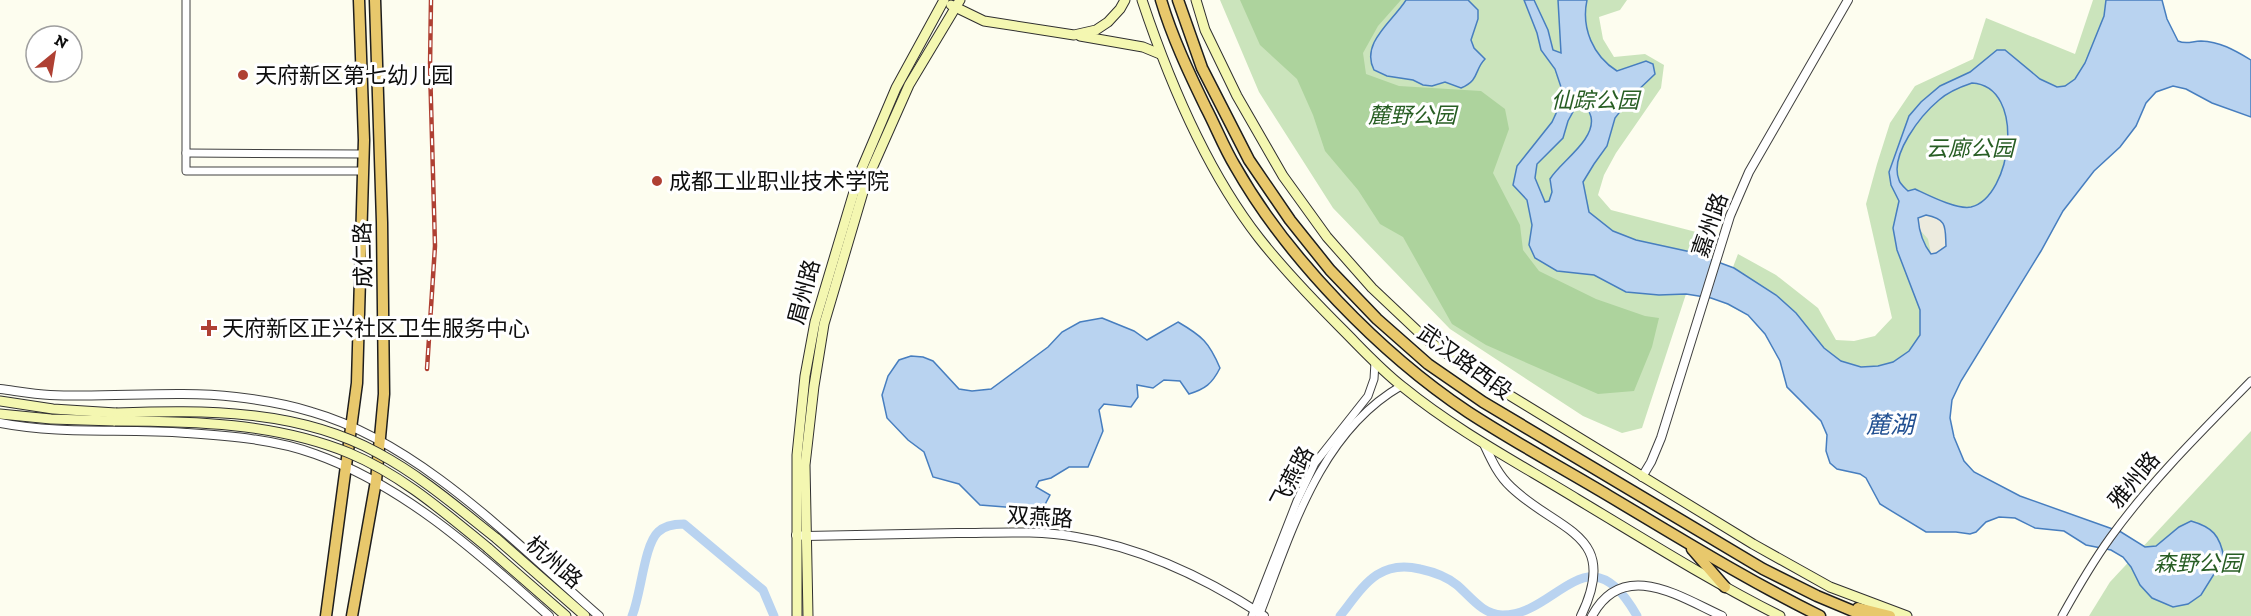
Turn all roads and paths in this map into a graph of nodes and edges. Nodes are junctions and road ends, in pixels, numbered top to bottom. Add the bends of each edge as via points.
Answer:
1 (186, 0) edge
2 (359, 0) edge
3 (375, 0) edge
4 (944, 0) edge
5 (1125, 0) edge
6 (1142, 0) edge
7 (1161, 0) edge
8 (1178, 0) edge
9 (1196, 0) edge
10 (1848, 0) edge
11 (958, 4) edge
12 (1074, 35) junction
13 (1160, 54) junction
14 (186, 153) junction
15 (363, 154) junction
16 (363, 171) junction
17 (1376, 362) junction
18 (2251, 381) edge
19 (1401, 386) junction
20 (0, 388) edge
21 (0, 401) edge
22 (0, 414) edge
23 (116, 417) junction
24 (0, 423) edge
25 (353, 428) junction
26 (380, 441) junction
27 (1484, 444) junction
28 (346, 466) junction
29 (1642, 477) junction
30 (376, 481) junction
31 (801, 535) junction
32 (1686, 542) junction
33 (1725, 587) junction
34 (1817, 596) junction
35 (1258, 614) edge
36 (326, 616) edge
37 (352, 616) edge
38 (549, 616) edge
39 (566, 616) edge
40 (585, 616) edge
41 (599, 616) edge
42 (797, 616) edge
43 (808, 616) edge
44 (1581, 616) edge
45 (1592, 616) edge
46 (1722, 616) edge
47 (1780, 616) edge
48 (1820, 616) edge
49 (1865, 616) edge
50 (1890, 616) edge
51 (1906, 616) edge
52 (2062, 616) edge

1 - 14 street
2 - 15 highway, 成仁路
3 - 26 highway, 成仁路 via 383,234 384,394
4 - 11 main road
4 - 31 main road, 眉州路 via 896,88 859,175 815,322 797,455
5 - 12 main road via 1108,22 1096,30
6 - 13 main road
7 - 32 highway, 武汉路西段 via 1191,78 1235,167 1291,245 1367,331 1468,411
8 - 34 highway, 武汉路西段 via 1202,68 1249,160 1330,270 1377,320 1428,364 1483,402 1705,536
9 - 29 main road via 1205,30 1237,96 1283,176 1327,237 1372,288 1426,339 1482,379
10 - 29 street, 嘉州路 via 1749,172 1730,216 1661,438
11 - 12 main road via 984,21
11 - 31 main road via 909,85 866,182 824,324 805,465
12 - 13 main road via 1143,47
13 - 17 main road via 1227,191 1259,238 1315,302
14 - 15 street
14 - 16 street via 186,171
15 - 16 highway, 成仁路
16 - 25 highway, 成仁路
17 - 19 main road
17 - 35 street, 飞燕路 via 1368,396 1315,463 1297,501
18 - 52 street, 雅州路 via 2133,508 2092,564
19 - 27 main road
19 - 35 street, 飞燕路 via 1382,397 1340,442 1317,474
20 - 25 street via 48,395 234,397 313,412
21 - 23 main road
22 - 23 main road via 51,419
23 - 39 main road, 杭州路, bridge via 236,426 284,434 349,453 435,504
23 - 40 main road, 杭州路, bridge via 191,410 236,413 323,430 351,440 405,468 443,495
24 - 28 street via 114,433 233,436 314,453
25 - 26 street
25 - 28 highway, 成仁路
26 - 30 highway, 成仁路
26 - 41 street via 459,495
27 - 33 main road
27 - 44 street via 1512,488 1581,538 1592,556 1593,588
28 - 30 street
28 - 36 highway, 成仁路
29 - 51 main road via 1830,587
30 - 37 highway, 成仁路
30 - 38 street via 483,558
31 - 35 street, 双燕路 via 1025,532 1075,537 1133,550 1175,565
31 - 42 main road, 眉州路
31 - 43 main road
32 - 33 highway
32 - 48 highway, 武汉路西段
33 - 47 main road
34 - 49 highway, 武汉路西段
34 - 50 highway
45 - 46 street via 1610,594 1644,585 1669,591

